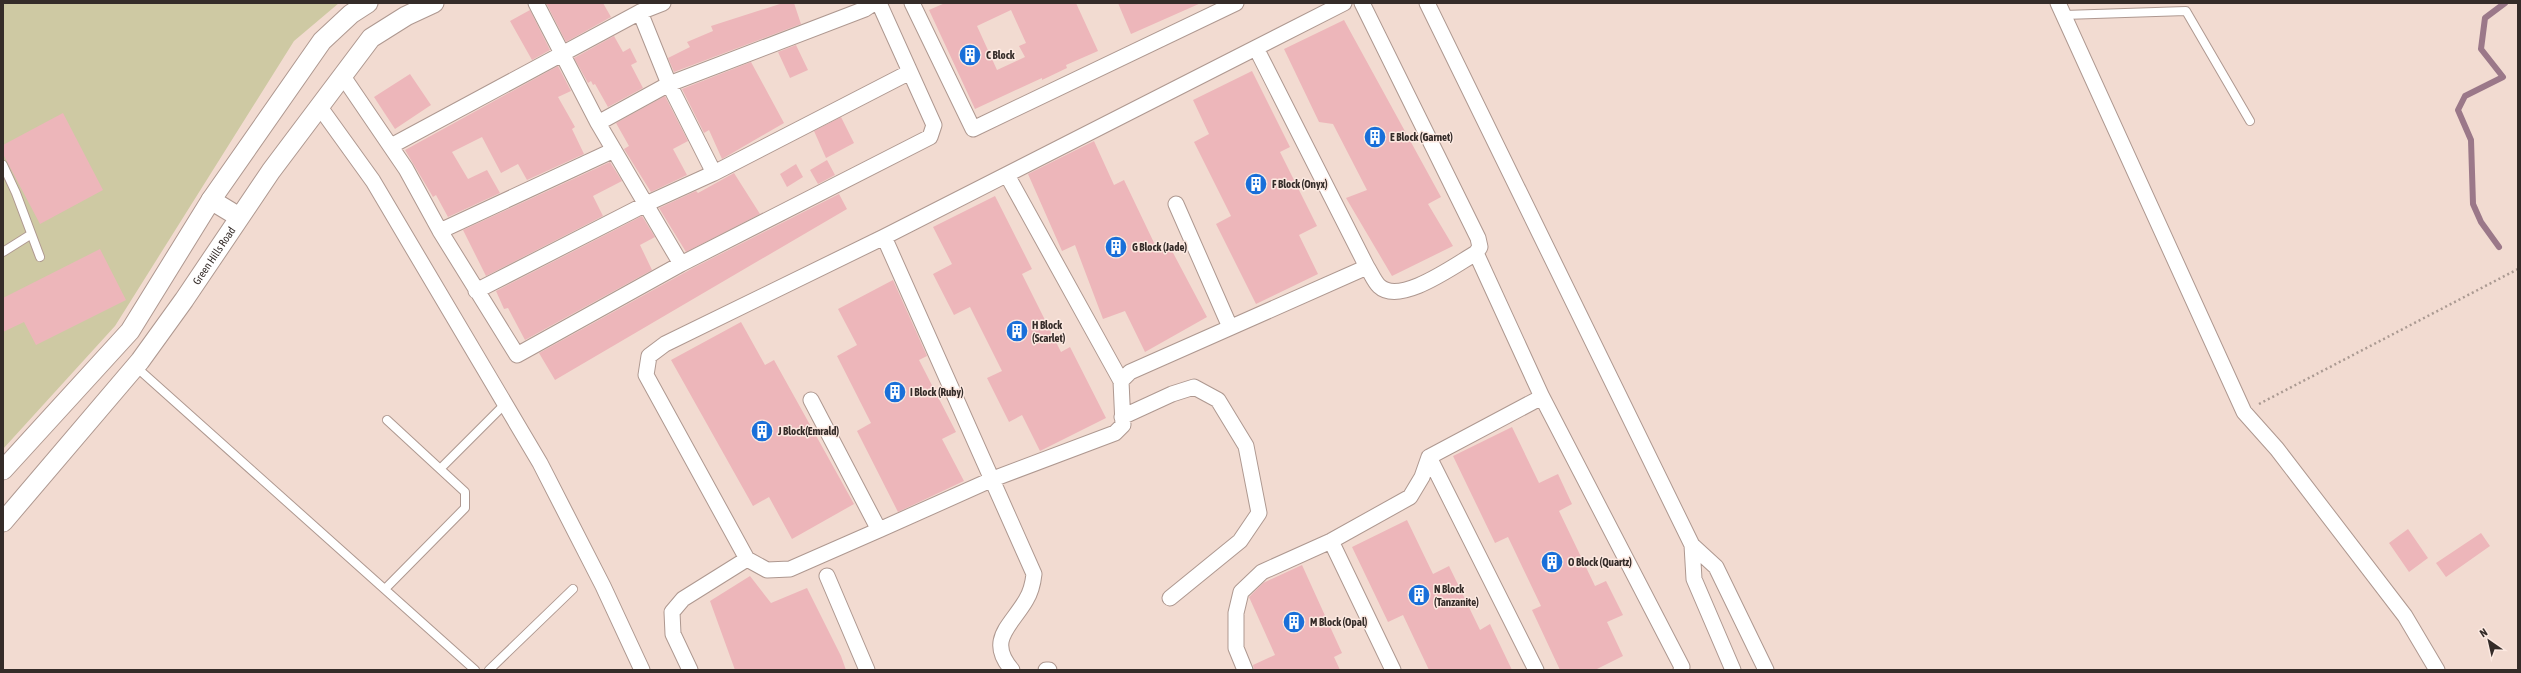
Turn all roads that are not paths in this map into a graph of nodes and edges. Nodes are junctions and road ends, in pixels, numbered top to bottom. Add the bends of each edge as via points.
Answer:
1 (368, 3) edge
2 (434, 3) edge
3 (536, 3) edge
4 (663, 3) edge
5 (874, 3) edge
6 (879, 3) edge
7 (912, 3) edge
8 (1236, 3) edge
9 (1344, 3) edge
10 (1362, 3) edge
11 (1427, 3) edge
12 (1323, 8) edge
13 (2061, 9) edge
14 (640, 12) junction
15 (1256, 48) junction
16 (561, 54) junction
17 (910, 72) junction
18 (342, 75) junction
19 (669, 84) junction
20 (319, 106) junction
21 (2250, 121) dead end
22 (598, 123) junction
23 (392, 146) junction
24 (614, 150) junction
25 (3, 165) edge
26 (714, 173) junction
27 (1007, 174) junction
28 (211, 200) junction
29 (646, 204) junction
30 (1176, 204) dead end
31 (239, 217) junction
32 (440, 231) junction
33 (30, 235) junction
34 (884, 237) junction
35 (3, 252) edge
36 (1476, 253) junction
37 (40, 257) dead end
38 (681, 264) junction
39 (1367, 267) junction
40 (476, 291) junction
41 (1230, 327) junction
42 (136, 366) junction
43 (1121, 381) junction
44 (1542, 397) junction
45 (811, 400) dead end
46 (505, 404) junction
47 (1122, 417) junction
48 (387, 420) dead end
49 (1429, 457) junction
50 (441, 468) junction
51 (3, 470) edge
52 (993, 479) junction
53 (3, 522) edge
54 (879, 530) junction
55 (1331, 541) junction
56 (1692, 545) junction
57 (747, 559) junction
58 (827, 576) dead end
59 (385, 589) junction
60 (573, 589) dead end
61 (1170, 598) dead end
62 (475, 670) edge
63 (489, 670) edge
64 (642, 670) edge
65 (690, 670) edge
66 (867, 670) edge
67 (1012, 670) edge
68 (1245, 670) edge
69 (1393, 670) edge
70 (1536, 670) edge
71 (1681, 670) edge
72 (1733, 670) edge
73 (1766, 670) edge
74 (2437, 670) edge

1 - 28 street via 351,14 322,41
2 - 18 street, Green Hills Road via 406,16 371,38
3 - 16 street
4 - 14 street
5 - 19 street via 865,9
6 - 17 street
7 - 8 street via 973,129
9 - 12 street
10 - 36 street via 1478,238 1480,247
11 - 56 street
12 - 15 street
13 - 21 lane via 2186,11
13 - 74 street via 2244,412 2277,449 2405,616
14 - 16 street
14 - 19 street
15 - 27 street
15 - 39 street
16 - 22 street
16 - 23 street
17 - 26 street
17 - 38 street via 934,125 930,137
18 - 20 street, Green Hills Road
18 - 23 street
19 - 22 street
19 - 26 street
20 - 31 street, Green Hills Road
20 - 46 street via 373,181
22 - 24 street
23 - 32 street
24 - 29 street
24 - 32 street
25 - 33 lane via 16,193
26 - 29 street
27 - 34 street
27 - 43 street
28 - 31 street
28 - 51 street via 130,331
29 - 38 street
29 - 40 street
30 - 41 street
31 - 42 street, Green Hills Road
32 - 40 street
33 - 35 lane
33 - 37 lane
34 - 52 street
34 - 57 street via 665,344 648,356 646,375
36 - 39 street via 1410,290 1393,293 1379,286
36 - 44 street
38 - 40 street via 517,355
39 - 41 street
41 - 43 street via 1130,372
42 - 53 street, Green Hills Road
42 - 59 lane
43 - 47 street
44 - 49 street
44 - 71 street via 1682,667
45 - 54 street
46 - 50 lane
46 - 64 street via 540,463 603,586
47 - 52 street via 1123,425 1115,433
47 - 61 street via 1194,387 1218,400 1246,446 1259,513 1240,541
48 - 50 lane
49 - 55 street via 1422,477 1410,496
49 - 70 street
50 - 59 lane via 465,492 465,508
52 - 54 street
52 - 67 street via 1034,574 1026,601 1005,629 1000,646 1006,663
54 - 57 street via 790,569 767,570
55 - 68 street via 1262,572 1241,592 1236,613 1236,648
55 - 69 street
56 - 72 street via 1694,579
56 - 73 street via 1716,567
57 - 65 street via 683,599 672,612 673,634
58 - 66 street
59 - 62 lane
60 - 63 lane

